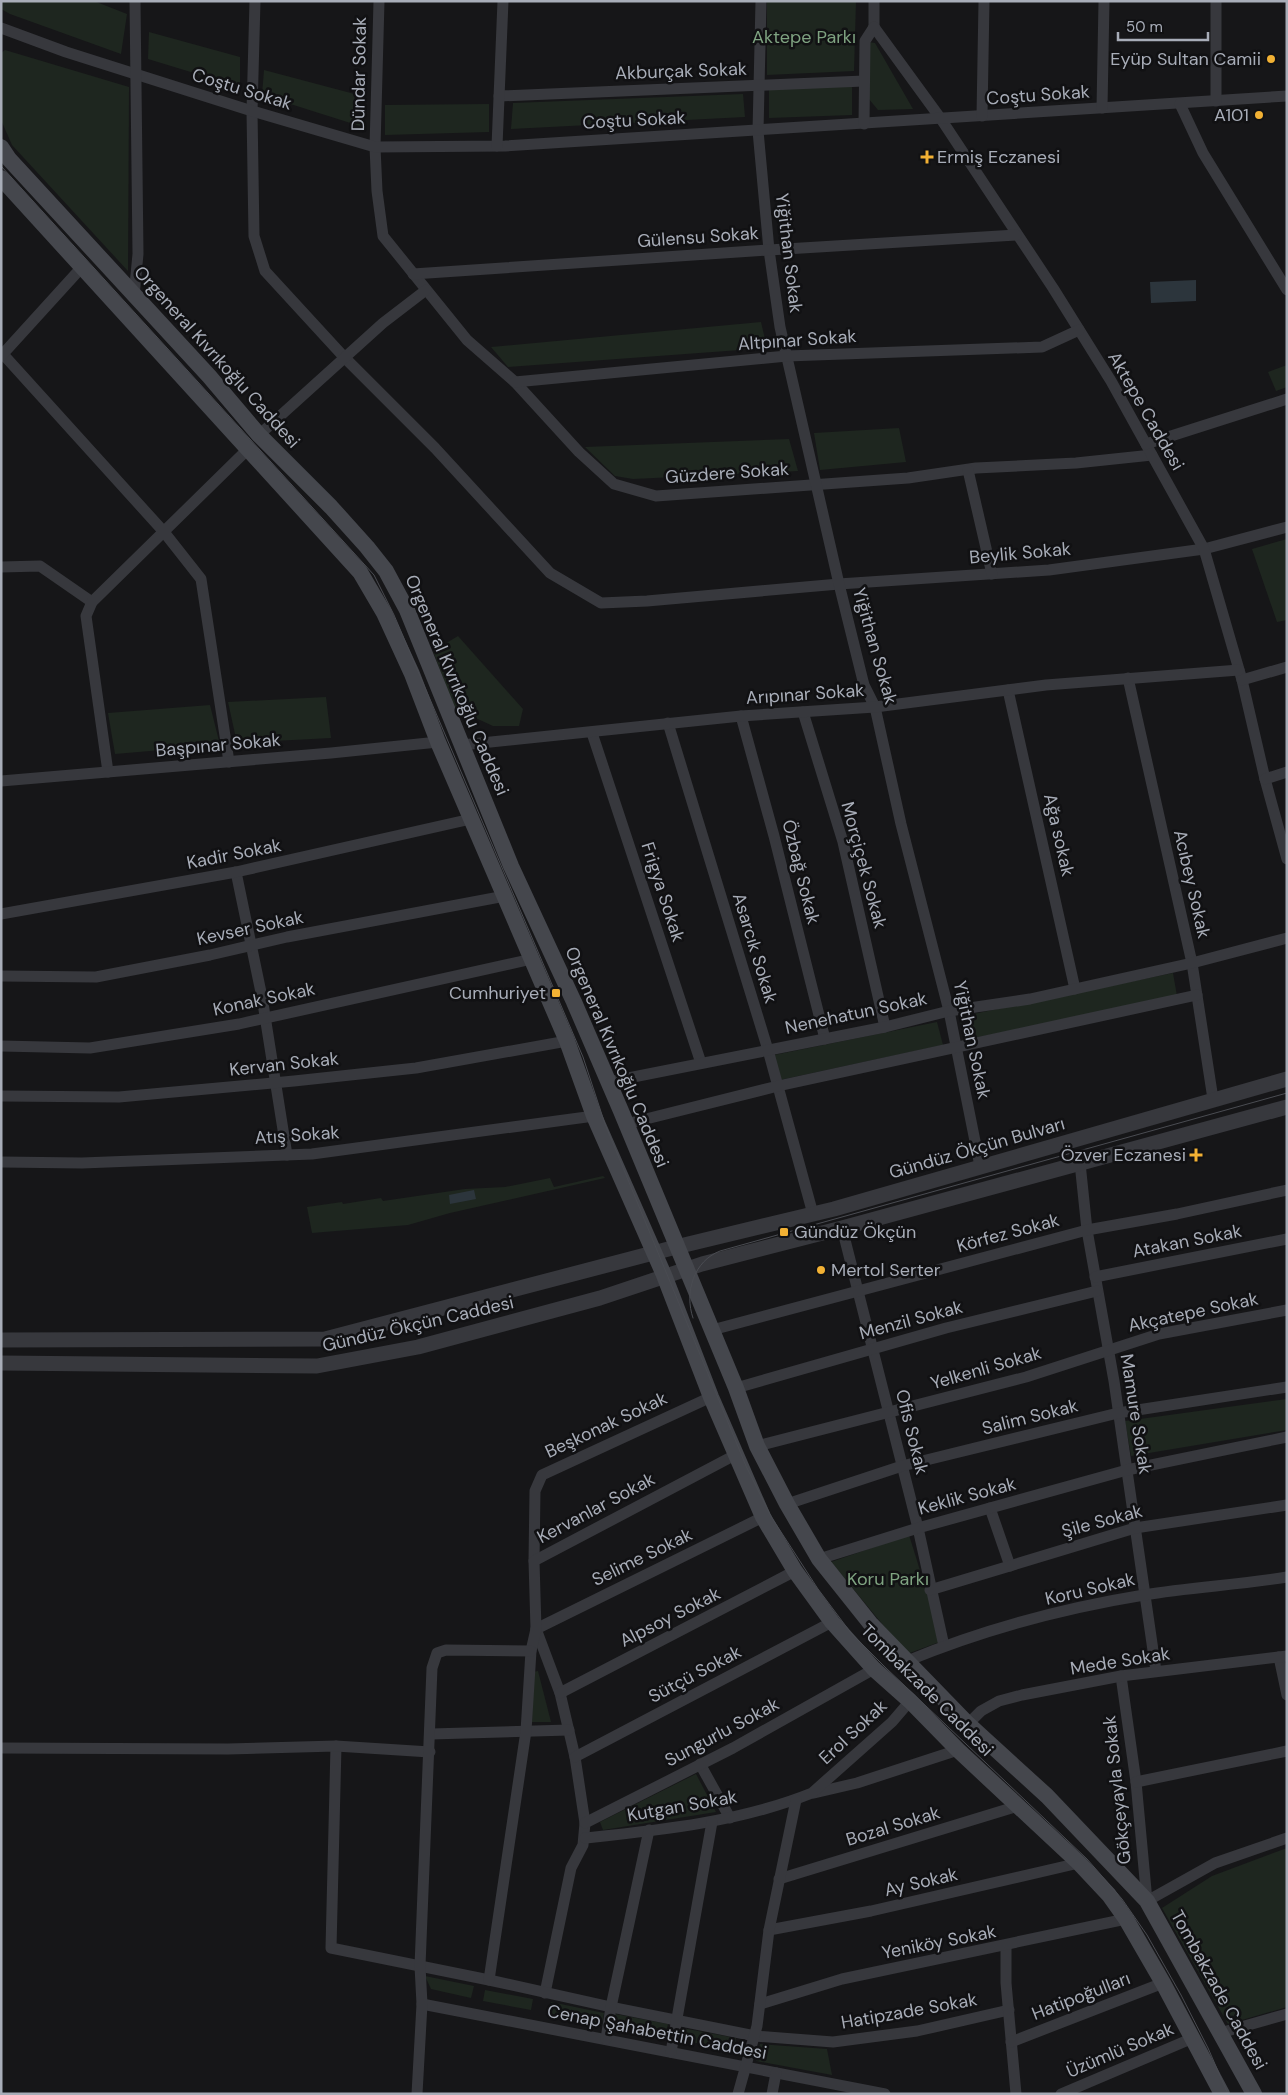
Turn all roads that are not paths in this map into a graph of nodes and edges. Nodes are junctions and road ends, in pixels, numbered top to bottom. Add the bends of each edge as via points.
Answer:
1 (135, 1) edge
2 (255, 1) edge
3 (379, 1) edge
4 (503, 1) edge
5 (761, 1) edge
6 (874, 1) edge
7 (984, 1) edge
8 (1104, 1) edge
9 (1216, 1) edge
10 (874, 27) junction
11 (1, 28) edge
12 (137, 74) junction
13 (864, 81) junction
14 (758, 85) junction
15 (499, 96) junction
16 (1287, 96) edge
17 (1216, 101) junction
18 (1180, 104) junction
19 (1102, 108) junction
20 (252, 111) junction
21 (982, 116) junction
22 (941, 119) junction
23 (864, 124) junction
24 (758, 131) junction
25 (497, 146) junction
26 (1, 147) edge
27 (375, 147) junction
28 (1, 178) edge
29 (1016, 235) junction
30 (769, 250) junction
31 (82, 267) junction
32 (413, 274) junction
33 (426, 290) junction
34 (1287, 290) edge
35 (134, 296) junction
36 (1079, 330) junction
37 (2, 354) edge
38 (787, 356) junction
39 (344, 357) junction
40 (515, 382) junction
41 (1287, 399) edge
42 (259, 434) junction
43 (1146, 444) junction
44 (248, 449) junction
45 (1152, 455) junction
46 (968, 470) junction
47 (816, 484) junction
48 (1287, 527) edge
49 (164, 532) junction
50 (1204, 549) junction
51 (1, 567) edge
52 (992, 574) junction
53 (840, 584) junction
54 (92, 602) junction
55 (1287, 667) edge
56 (1241, 675) junction
57 (1128, 678) junction
58 (1008, 690) junction
59 (875, 708) junction
60 (803, 712) junction
61 (741, 716) junction
62 (668, 723) junction
63 (592, 733) junction
64 (438, 742) junction
65 (462, 745) junction
66 (229, 762) junction
67 (108, 772) junction
68 (1287, 772) edge
69 (1265, 779) junction
70 (1, 781) edge
71 (471, 819) junction
72 (1287, 859) edge
73 (236, 872) junction
74 (505, 896) junction
75 (1, 914) edge
76 (1287, 938) edge
77 (252, 946) junction
78 (532, 959) junction
79 (1192, 963) junction
80 (1, 976) edge
81 (1075, 989) junction
82 (1197, 995) junction
83 (949, 1011) junction
84 (265, 1019) junction
85 (885, 1027) junction
86 (826, 1039) junction
87 (567, 1041) junction
88 (1, 1046) edge
89 (956, 1048) junction
90 (768, 1050) junction
91 (701, 1063) junction
92 (1287, 1079) edge
93 (608, 1082) junction
94 (275, 1083) junction
95 (778, 1086) junction
96 (1, 1096) edge
97 (1213, 1099) junction
98 (1286, 1108) edge
99 (594, 1116) junction
100 (626, 1124) junction
101 (287, 1155) junction
102 (1, 1162) edge
103 (1080, 1163) junction
104 (980, 1166) junction
105 (1287, 1190) edge
106 (813, 1214) junction
107 (842, 1228) junction
108 (1087, 1230) junction
109 (1287, 1239) edge
110 (676, 1248) junction
111 (654, 1254) junction
112 (685, 1269) junction
113 (664, 1275) junction
114 (1095, 1277) junction
115 (858, 1290) junction
116 (1097, 1291) junction
117 (1287, 1310) edge
118 (705, 1314) joint
119 (712, 1330) junction
120 (1, 1340) edge
121 (872, 1349) junction
122 (1108, 1350) junction
123 (1, 1363) edge
124 (1287, 1387) edge
125 (736, 1388) junction
126 (711, 1397) junction
127 (889, 1413) junction
128 (1118, 1413) junction
129 (1287, 1437) edge
130 (757, 1446) junction
131 (735, 1455) junction
132 (902, 1466) junction
133 (1127, 1470) junction
134 (787, 1504) junction
135 (1287, 1505) edge
136 (990, 1508) junction
137 (763, 1517) junction
138 (918, 1528) junction
139 (1135, 1528) junction
140 (819, 1559) junction
141 (534, 1561) junction
142 (1010, 1566) junction
143 (795, 1571) junction
144 (1287, 1577) edge
145 (930, 1590) junction
146 (1146, 1594) junction
147 (832, 1622) junction
148 (536, 1629) junction
149 (944, 1646) junction
150 (531, 1650) junction
151 (1283, 1657) edge
152 (907, 1661) junction
153 (874, 1669) junction
154 (1156, 1671) junction
155 (1121, 1676) junction
156 (560, 1693) junction
157 (1287, 1696) edge
158 (910, 1701) junction
159 (968, 1724) junction
160 (569, 1730) junction
161 (526, 1731) junction
162 (431, 1734) junction
163 (336, 1746) junction
164 (1, 1748) edge
165 (958, 1750) junction
166 (1287, 1751) edge
167 (430, 1752) junction
168 (576, 1757) junction
169 (700, 1764) junction
170 (1136, 1782) junction
171 (815, 1790) junction
172 (796, 1800) junction
173 (1018, 1806) junction
174 (730, 1818) junction
175 (712, 1822) junction
176 (585, 1823) junction
177 (650, 1830) junction
178 (585, 1838) junction
179 (1287, 1838) edge
180 (1079, 1863) junction
181 (779, 1879) junction
182 (1146, 1901) junction
183 (1126, 1919) junction
184 (769, 1930) junction
185 (1006, 1946) junction
186 (420, 1966) junction
187 (489, 1980) junction
188 (1163, 1983) junction
189 (545, 1993) junction
190 (422, 2004) junction
191 (760, 2004) junction
192 (611, 2007) junction
193 (1009, 2010) junction
194 (1287, 2014) edge
195 (676, 2020) junction
196 (1220, 2033) junction
197 (755, 2036) junction
198 (1193, 2038) junction
199 (606, 2039) junction
200 (1011, 2042) junction
201 (671, 2052) junction
202 (746, 2068) junction
203 (776, 2073) junction
204 (856, 2091) edge
205 (417, 2094) edge
206 (738, 2094) edge
207 (772, 2094) edge
208 (885, 2094) edge
209 (1016, 2094) edge
210 (1061, 2094) edge
211 (1222, 2094) edge
212 (1254, 2094) edge

1 - 12 street
2 - 20 street, Beylik Sokak
3 - 27 street, Dündar Sokak
4 - 15 street
5 - 14 street, Yiğithan Sokak
6 - 10 street
7 - 21 street
8 - 19 street
9 - 17 street
10 - 13 street via 865,41
10 - 22 street, Aktepe Caddesi
11 - 12 street, Coştu Sokak
12 - 20 street, Coştu Sokak
12 - 35 street via 138,254
13 - 14 street, Akburçak Sokak
13 - 23 street
14 - 15 street, Akburçak Sokak
14 - 24 street, Yiğithan Sokak
15 - 25 street
16 - 17 street, Coştu Sokak
17 - 18 street, Coştu Sokak
18 - 19 street, Coştu Sokak
18 - 34 street via 1203,153
19 - 21 street, Coştu Sokak
20 - 27 street, Coştu Sokak
20 - 39 street, Beylik Sokak via 254,236 266,272
21 - 22 street, Coştu Sokak
22 - 23 street, Coştu Sokak
22 - 29 street, Aktepe Caddesi
23 - 24 street, Coştu Sokak
24 - 25 street, Coştu Sokak
24 - 30 street, Yiğithan Sokak
25 - 27 street, Coştu Sokak
26 - 35 main road, Orgeneral Kıvrıkoğlu Caddesi
27 - 32 street, Güzdere Sokak via 383,236
28 - 31 main road, Tombakzade Caddesi
29 - 30 street, Gülensu Sokak
29 - 36 street, Aktepe Caddesi
30 - 32 street, Gülensu Sokak
30 - 38 street, Yiğithan Sokak
31 - 37 street
31 - 44 main road, Tombakzade Caddesi
32 - 33 street, Güzdere Sokak
33 - 39 street
33 - 40 street, Güzdere Sokak via 467,340
35 - 42 main road, Orgeneral Kıvrıkoğlu Caddesi
36 - 38 street, Altpınar Sokak via 1042,347
36 - 43 street, Aktepe Caddesi
37 - 49 street
38 - 40 street, Altpınar Sokak
38 - 47 street, Yiğithan Sokak
39 - 42 street
39 - 53 street, Beylik Sokak via 435,448 550,573 601,603 648,602
40 - 47 street, Güzdere Sokak via 579,452 614,484 656,496
41 - 43 street
42 - 65 main road, Orgeneral Kıvrıkoğlu Caddesi via 331,507 386,571 407,610
43 - 45 street, Aktepe Caddesi
44 - 49 street
44 - 64 main road, Tombakzade Caddesi via 360,572 392,630
45 - 46 street, Güzdere Sokak
45 - 50 street, Aktepe Caddesi
46 - 47 street, Güzdere Sokak
46 - 52 street
47 - 53 street, Yiğithan Sokak
48 - 50 street, Beylik Sokak
49 - 54 street
49 - 66 street via 201,579
50 - 52 street, Beylik Sokak via 1048,570
50 - 56 street, Aktepe Caddesi
51 - 54 street via 40,566
52 - 53 street, Beylik Sokak
53 - 59 street, Yiğithan Sokak via 864,685
54 - 67 street via 86,616
55 - 56 street, Arıpınar Sokak
56 - 57 street, Arıpınar Sokak
56 - 69 street, Aktepe Caddesi
57 - 58 street, Arıpınar Sokak
57 - 79 street, Acıbey Sokak
58 - 59 street, Arıpınar Sokak
58 - 81 street, Ağa sokak
59 - 60 street, Arıpınar Sokak
59 - 83 street, Yiğithan Sokak
60 - 61 street, Arıpınar Sokak
60 - 85 street, Morçiçek Sokak via 842,842
61 - 62 street, Arıpınar Sokak
61 - 86 street, Özbağ Sokak
62 - 63 street, Arıpınar Sokak
62 - 90 street, Asarcık Sokak
63 - 65 street, Arıpınar Sokak
63 - 91 street, Frigya Sokak
64 - 66 street, Başpınar Sokak
64 - 71 main road, Tombakzade Caddesi
65 - 93 main road, Orgeneral Kıvrıkoğlu Caddesi via 511,866
66 - 67 street, Başpınar Sokak
67 - 70 street, Başpınar Sokak
68 - 69 street
69 - 72 street, Aktepe Caddesi
71 - 73 street, Kadir Sokak
71 - 74 main road, Tombakzade Caddesi
73 - 75 street, Kadir Sokak
73 - 77 street
74 - 77 street, Kevser Sokak
74 - 78 main road, Tombakzade Caddesi
76 - 79 street, Nenehatun Sokak
77 - 80 street, Kevser Sokak via 96,977
77 - 84 street
78 - 84 street, Konak Sokak
78 - 87 main road, Tombakzade Caddesi
79 - 81 street, Nenehatun Sokak
79 - 82 street, Acıbey Sokak
81 - 83 street, Nenehatun Sokak
82 - 89 street
82 - 97 street, Acıbey Sokak
83 - 85 street, Nenehatun Sokak
83 - 89 street, Yiğithan Sokak
84 - 88 street, Konak Sokak via 90,1048
84 - 94 street
85 - 86 street, Nenehatun Sokak
86 - 90 street, Nenehatun Sokak
87 - 94 street, Kervan Sokak via 416,1068
87 - 99 main road, Tombakzade Caddesi
89 - 95 street
89 - 104 street, Yiğithan Sokak
90 - 91 street, Nenehatun Sokak
90 - 95 street, Asarcık Sokak
91 - 93 street, Nenehatun Sokak
92 - 97 street, Gündüz Ökçün Bulvarı
93 - 100 main road, Orgeneral Kıvrıkoğlu Caddesi
94 - 96 street, Kervan Sokak via 119,1098
94 - 101 street
95 - 100 street
95 - 106 street, Asarcık Sokak
97 - 104 street, Gündüz Ökçün Bulvarı
98 - 103 street
99 - 101 street, Atış Sokak
99 - 111 main road, Tombakzade Caddesi
100 - 110 main road, Orgeneral Kıvrıkoğlu Caddesi
101 - 102 street, Atış Sokak via 82,1164
103 - 107 street
103 - 108 street, Mamure Sokak
104 - 106 street, Gündüz Ökçün Bulvarı
105 - 108 street, Körfez Sokak
106 - 110 street, Gündüz Ökçün Bulvarı
107 - 112 street
107 - 115 street, Ofis Sokak
108 - 114 street, Mamure Sokak
108 - 115 street, Körfez Sokak
109 - 114 street, Atakan Sokak
110 - 111 street, Gündüz Ökçün Caddesi
110 - 112 main road, Orgeneral Kıvrıkoğlu Caddesi
111 - 113 main road, Tombakzade Caddesi
111 - 120 street, Gündüz Ökçün Caddesi via 325,1339
112 - 113 street, Gündüz Ökçün Caddesi
112 - 118 main road, Orgeneral Kıvrıkoğlu Caddesi
113 - 123 street, Gündüz Ökçün Caddesi via 600,1298 418,1347 317,1366
113 - 126 main road, Tombakzade Caddesi
114 - 116 street, Mamure Sokak
115 - 119 street, Körfez Sokak
115 - 121 street, Ofis Sokak
116 - 121 street, Menzil Sokak
116 - 122 street, Mamure Sokak
117 - 122 street, Akçatepe Sokak via 1159,1334
118 - 119 main road, Tombakzade Caddesi
119 - 125 main road, Tombakzade Caddesi
121 - 125 street, Menzil Sokak
121 - 127 street, Ofis Sokak
122 - 127 street, Yelkenli Sokak via 1026,1377
122 - 128 street, Mamure Sokak
124 - 128 street, Salim Sokak
125 - 130 main road, Tombakzade Caddesi
126 - 131 main road, Tombakzade Caddesi
126 - 141 street, Beşkonak Sokak via 542,1475 535,1490
127 - 130 street, Yelkenli Sokak
127 - 132 street, Ofis Sokak
128 - 132 street, Salim Sokak
128 - 133 street, Mamure Sokak
129 - 133 street, Keklik Sokak
130 - 134 main road, Tombakzade Caddesi
131 - 137 main road, Tombakzade Caddesi
131 - 141 street, Kervanlar Sokak
132 - 134 street, Salim Sokak
132 - 138 street, Ofis Sokak
133 - 136 street, Keklik Sokak
133 - 139 street, Mamure Sokak
134 - 140 main road, Tombakzade Caddesi
135 - 139 street, Şile Sokak
136 - 138 street, Keklik Sokak
136 - 142 street
137 - 143 main road, Tombakzade Caddesi
137 - 148 street, Selime Sokak
138 - 140 street, Keklik Sokak
138 - 145 street, Ofis Sokak
139 - 142 street, Şile Sokak
139 - 146 street, Mamure Sokak
140 - 152 main road, Tombakzade Caddesi via 870,1623
141 - 148 street, Kervanlar Sokak
142 - 145 street, Şile Sokak
143 - 147 main road, Tombakzade Caddesi
143 - 156 street, Alpsoy Sokak
144 - 146 street, Koru Sokak
145 - 149 street, Ofis Sokak
146 - 149 street, Koru Sokak via 1088,1605
146 - 154 street, Mamure Sokak
147 - 153 main road, Tombakzade Caddesi
147 - 168 street, Sütçü Sokak
148 - 150 street
148 - 156 street
149 - 152 street, Koru Sokak
150 - 161 street
150 - 162 street via 446,1650 437,1653 432,1668
151 - 154 street, Mede Sokak
151 - 157 street
152 - 159 main road, Tombakzade Caddesi
153 - 158 main road, Tombakzade Caddesi
153 - 169 street, Sungurlu Sokak
154 - 155 street, Mede Sokak
155 - 159 street, Mede Sokak via 999,1701
155 - 170 street, Gökçeyayla Sokak
156 - 160 street
158 - 165 main road, Tombakzade Caddesi
158 - 171 street, Erol Sokak via 892,1722
159 - 182 main road, Tombakzade Caddesi via 1047,1796
160 - 161 street
160 - 168 street
161 - 162 street
161 - 187 street
162 - 167 street
163 - 164 street
163 - 167 street
163 - 186 street, Hatipzade Sokak via 331,1948
165 - 171 street, Kutgan Sokak via 857,1783
165 - 173 main road, Tombakzade Caddesi
166 - 170 street
167 - 186 street
168 - 176 street
169 - 174 street
169 - 176 street, Sungurlu Sokak
170 - 182 street, Gökçeyayla Sokak
171 - 172 street, Kutgan Sokak
172 - 174 street, Kutgan Sokak
172 - 181 street
173 - 180 main road, Tombakzade Caddesi
173 - 181 street, Bozal Sokak
174 - 175 street, Kutgan Sokak
175 - 177 street, Kutgan Sokak
175 - 195 street
176 - 178 street
177 - 178 street, Kutgan Sokak
177 - 192 street
178 - 189 street via 571,1868
179 - 182 street via 1215,1863
180 - 183 main road, Tombakzade Caddesi
180 - 184 street, Ay Sokak via 871,1911
181 - 184 street
182 - 196 main road, Tombakzade Caddesi
183 - 185 street, Yeniköy Sokak
183 - 188 main road, Tombakzade Caddesi
184 - 191 street
185 - 191 street, Yeniköy Sokak via 842,1979
185 - 193 street
186 - 187 street, Hatipzade Sokak
186 - 190 street
187 - 189 street, Hatipzade Sokak
188 - 198 main road, Tombakzade Caddesi
188 - 200 street, Hatipoğulları
189 - 192 street, Hatipzade Sokak
190 - 199 street, Cenap Şahabettin Caddesi
190 - 205 street
191 - 197 street
192 - 195 street, Hatipzade Sokak
192 - 199 street
193 - 197 street, Hatipzade Sokak via 917,2031 833,2042
193 - 200 street
194 - 196 street
195 - 197 street, Hatipzade Sokak
195 - 201 street
196 - 212 main road, Tombakzade Caddesi
197 - 202 street
198 - 210 street, Üzümlü Sokak
198 - 211 main road, Tombakzade Caddesi
199 - 201 street, Cenap Şahabettin Caddesi
200 - 209 street
201 - 202 street, Cenap Şahabettin Caddesi
202 - 203 street, Cenap Şahabettin Caddesi
202 - 206 street
203 - 204 street, Cenap Şahabettin Caddesi
203 - 207 street
204 - 208 street, Cenap Şahabettin Caddesi

